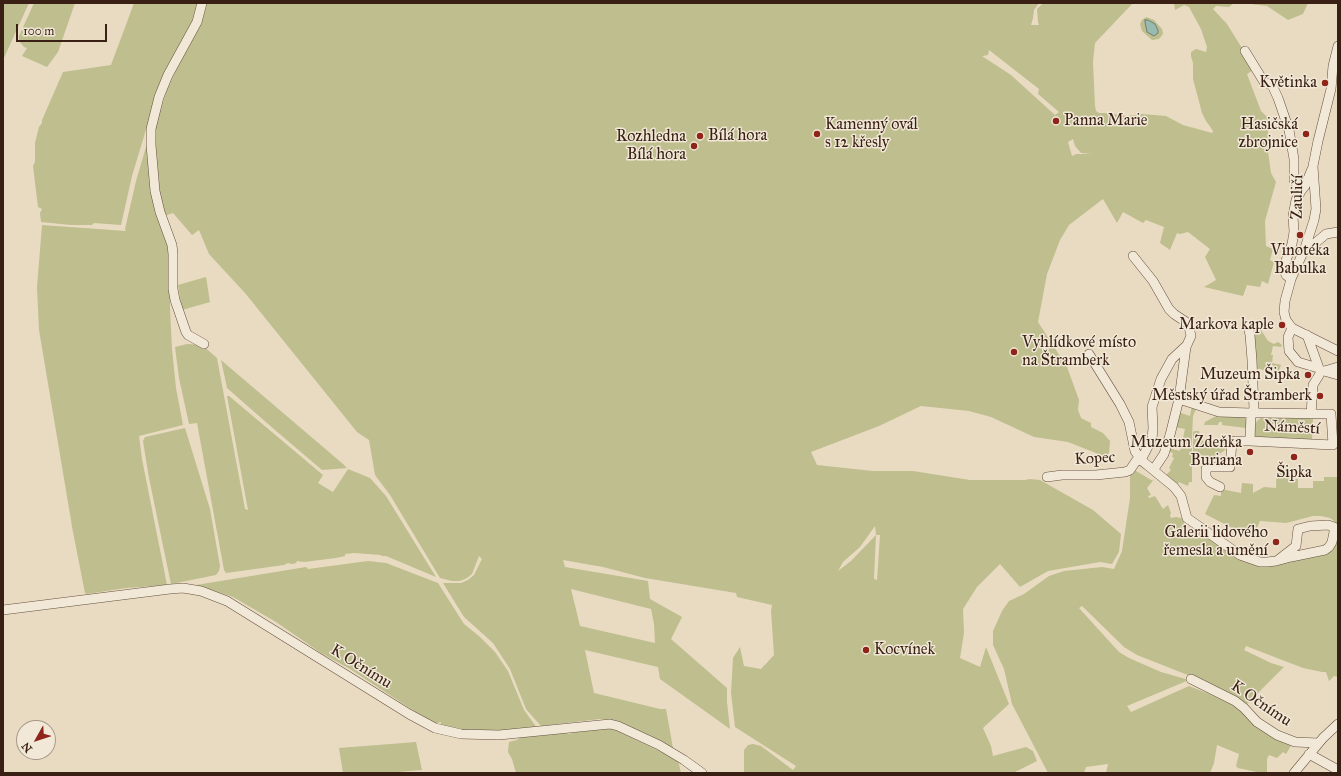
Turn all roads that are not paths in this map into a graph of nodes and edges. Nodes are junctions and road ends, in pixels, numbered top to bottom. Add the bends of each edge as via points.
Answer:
1 (202, 3) edge
2 (1338, 46) edge
3 (1245, 51) dead end
4 (1314, 166) junction
5 (1301, 190) junction
6 (1338, 232) edge
7 (1305, 248) junction
8 (1133, 256) dead end
9 (1291, 279) junction
10 (1248, 326) dead end
11 (1292, 328) junction
12 (1307, 335) junction
13 (204, 344) dead end
14 (1186, 346) junction
15 (1338, 351) edge
16 (1089, 354) dead end
17 (1338, 367) edge
18 (1321, 370) junction
19 (1338, 375) edge
20 (1179, 399) junction
21 (1251, 413) junction
22 (1311, 414) junction
23 (1250, 441) junction
24 (1141, 460) junction
25 (1154, 469) junction
26 (1047, 477) dead end
27 (1220, 487) dead end
28 (1278, 560) junction
29 (3, 610) edge
30 (1190, 679) dead end
31 (1338, 724) edge
32 (1318, 743) junction
33 (1309, 754) junction
34 (1338, 770) edge
35 (702, 773) edge
36 (1294, 773) edge

1 - 13 street via 197,22 159,96 151,129 151,145 155,190 172,250 173,289 186,332
2 - 4 street, Zauličí
3 - 5 street via 1264,82 1272,85 1278,98 1289,130 1294,159 1294,180
4 - 5 street
4 - 7 street, Zauličí via 1316,209
5 - 9 street via 1293,216 1292,244 1284,266 1286,274
6 - 7 street via 1326,234 1308,249
7 - 9 street, Zauličí
8 - 14 street, Kopec via 1153,281 1169,308 1189,327 1191,336
9 - 11 street, Zauličí via 1284,312
10 - 21 street, Náměstí via 1254,410
11 - 12 street
11 - 18 street via 1288,337 1289,351 1298,362
12 - 15 street
12 - 18 street
14 - 20 street, Kopec
14 - 24 street, Kopec via 1172,359 1161,379 1152,407 1152,439
16 - 24 street, Kopec via 1129,422 1135,451
17 - 18 street
18 - 19 street
18 - 22 street, Náměstí via 1313,385
20 - 21 street, Náměstí via 1219,412
20 - 25 street, Kopec via 1164,454
21 - 22 street, Náměstí
21 - 23 street, Náměstí
22 - 23 street, Náměstí via 1331,414 1333,445
23 - 27 street via 1232,442 1230,467 1207,467 1206,477
24 - 25 street
24 - 26 street, Kopec via 1136,461 1130,470 1125,472
25 - 28 street via 1181,496 1187,518 1240,555 1260,562
28 - 28 street via 1296,546 1298,529 1310,526 1334,527 1334,536 1325,550
29 - 35 street, K Očnímu via 170,589 183,588 201,592 220,598 247,613 435,728 461,734 499,735 610,724 657,744
30 - 32 street, K Očnímu via 1235,701 1256,722 1277,736 1295,742
31 - 32 street
32 - 33 street
33 - 34 street
33 - 36 street

